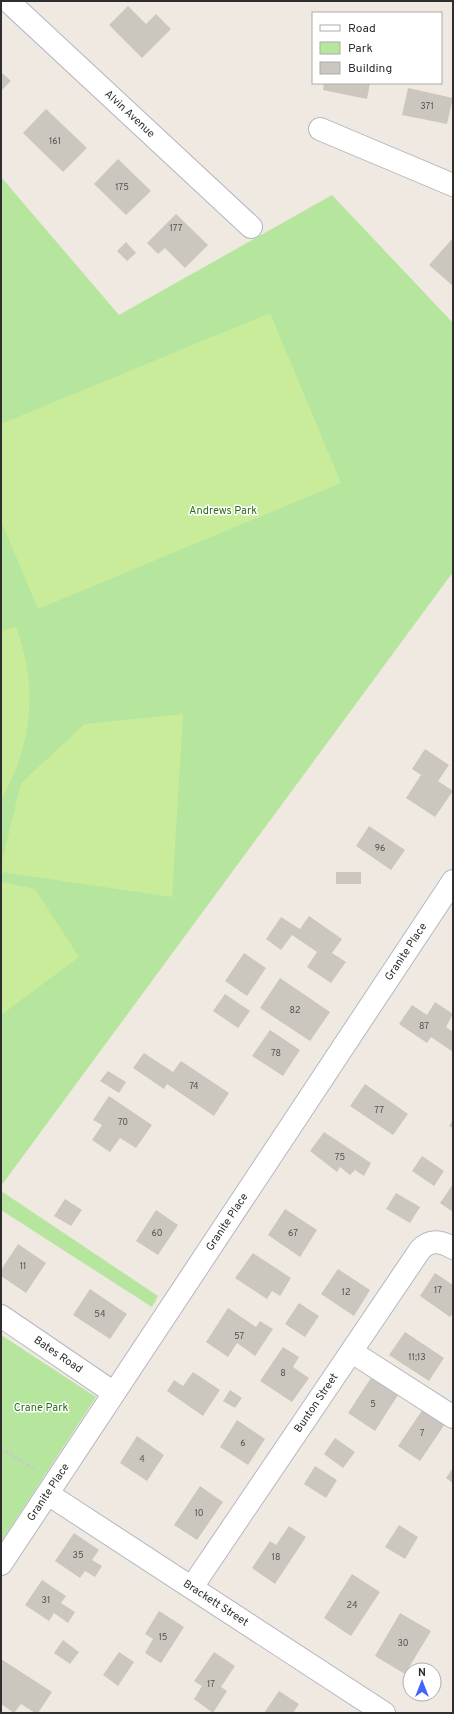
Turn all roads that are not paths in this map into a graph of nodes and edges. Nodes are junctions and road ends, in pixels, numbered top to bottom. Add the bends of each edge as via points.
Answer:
1 (8, 1) edge
2 (320, 129) dead end
3 (453, 185) edge
4 (251, 227) dead end
5 (453, 881) edge
6 (453, 1248) edge
7 (1, 1316) edge
8 (352, 1352) junction
9 (114, 1393) junction
10 (453, 1417) edge
11 (48, 1494) junction
12 (1, 1564) edge
13 (192, 1587) junction
14 (384, 1713) edge

1 - 4 street, Alvin Avenue
2 - 3 street
5 - 9 street, Granite Place
6 - 8 street, Bunton Street via 440,1242 432,1242 423,1247
7 - 9 street, Bates Road
8 - 10 street
8 - 13 street, Bunton Street
9 - 11 street, Granite Place
11 - 12 street, Granite Place
11 - 13 street, Brackett Street
13 - 14 street, Brackett Street

